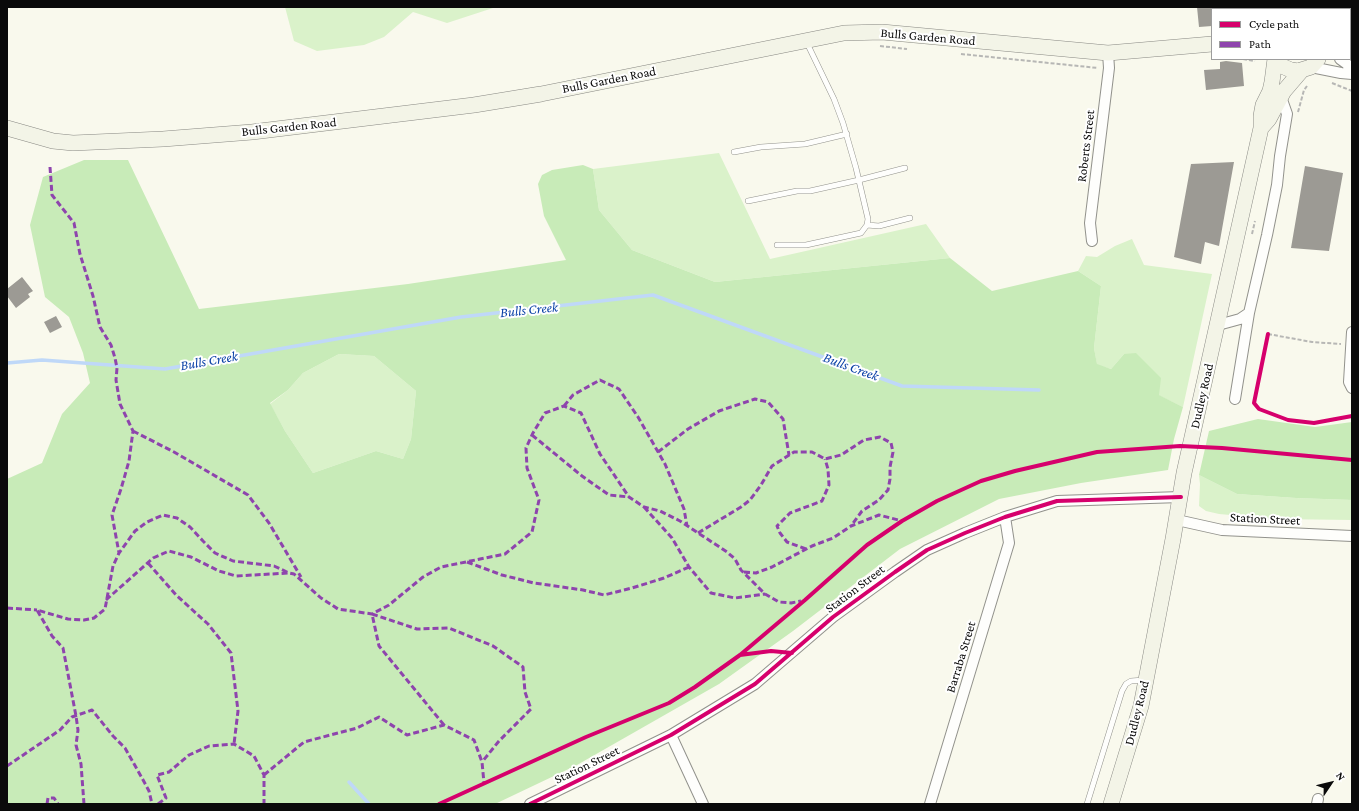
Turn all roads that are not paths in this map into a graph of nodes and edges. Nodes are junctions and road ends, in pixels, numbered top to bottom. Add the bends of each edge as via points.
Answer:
1 (806, 41) junction
2 (1211, 44) edge
3 (1108, 53) junction
4 (1275, 60) edge
5 (1276, 60) edge
6 (1341, 60) edge
7 (1310, 65) edge
8 (1352, 73) edge
9 (1281, 97) junction
10 (7, 128) edge
11 (1261, 128) junction
12 (847, 134) junction
13 (734, 152) dead end
14 (905, 168) dead end
15 (859, 180) junction
16 (748, 201) dead end
17 (910, 218) dead end
18 (867, 226) junction
19 (1092, 241) dead end
20 (777, 245) dead end
21 (1249, 313) junction
22 (1218, 325) junction
23 (1352, 332) edge
24 (1352, 388) edge
25 (1235, 399) dead end
26 (1181, 496) junction
27 (1005, 517) junction
28 (1177, 520) junction
29 (1352, 536) edge
30 (1146, 680) junction
31 (671, 735) junction
32 (541, 802) edge
33 (530, 804) edge
34 (704, 804) edge
35 (930, 804) edge
36 (1087, 804) edge
37 (1111, 804) edge

1 - 3 main road, Bulls Garden Road via 844,32 882,32
1 - 10 main road, Bulls Garden Road via 541,94 474,105 252,132 73,143 53,141
1 - 12 lane via 834,99
2 - 3 main road, Bulls Garden Road
3 - 19 street, Roberts Street via 1109,68 1090,223
4 - 11 main road, Dudley Road via 1270,91 1263,105
5 - 7 main road via 1291,70
6 - 8 street
7 - 8 street via 1341,73
7 - 9 main road, Dudley Road
9 - 11 main road, Dudley Road
9 - 21 street via 1287,114 1277,184
11 - 22 main road, Dudley Road
12 - 13 lane via 805,144 760,147
12 - 15 lane
14 - 15 lane
15 - 16 lane
15 - 18 lane via 868,219
17 - 18 lane via 879,226
18 - 20 lane via 861,233 824,242
21 - 22 street via 1240,319
21 - 25 street
22 - 26 main road, Dudley Road
23 - 24 street via 1349,382
26 - 27 street, Station Street via 1057,501
26 - 28 main road, Dudley Road
27 - 31 street, Station Street via 927,550 833,617 755,684
27 - 35 street, Barraba Street via 1009,542
28 - 29 street, Station Street via 1222,530
28 - 30 main road, Dudley Road
30 - 36 lane via 1131,681 1122,691
30 - 37 main road, Dudley Road via 1135,728
31 - 32 street, Station Street
31 - 34 street
32 - 33 street, Station Street

